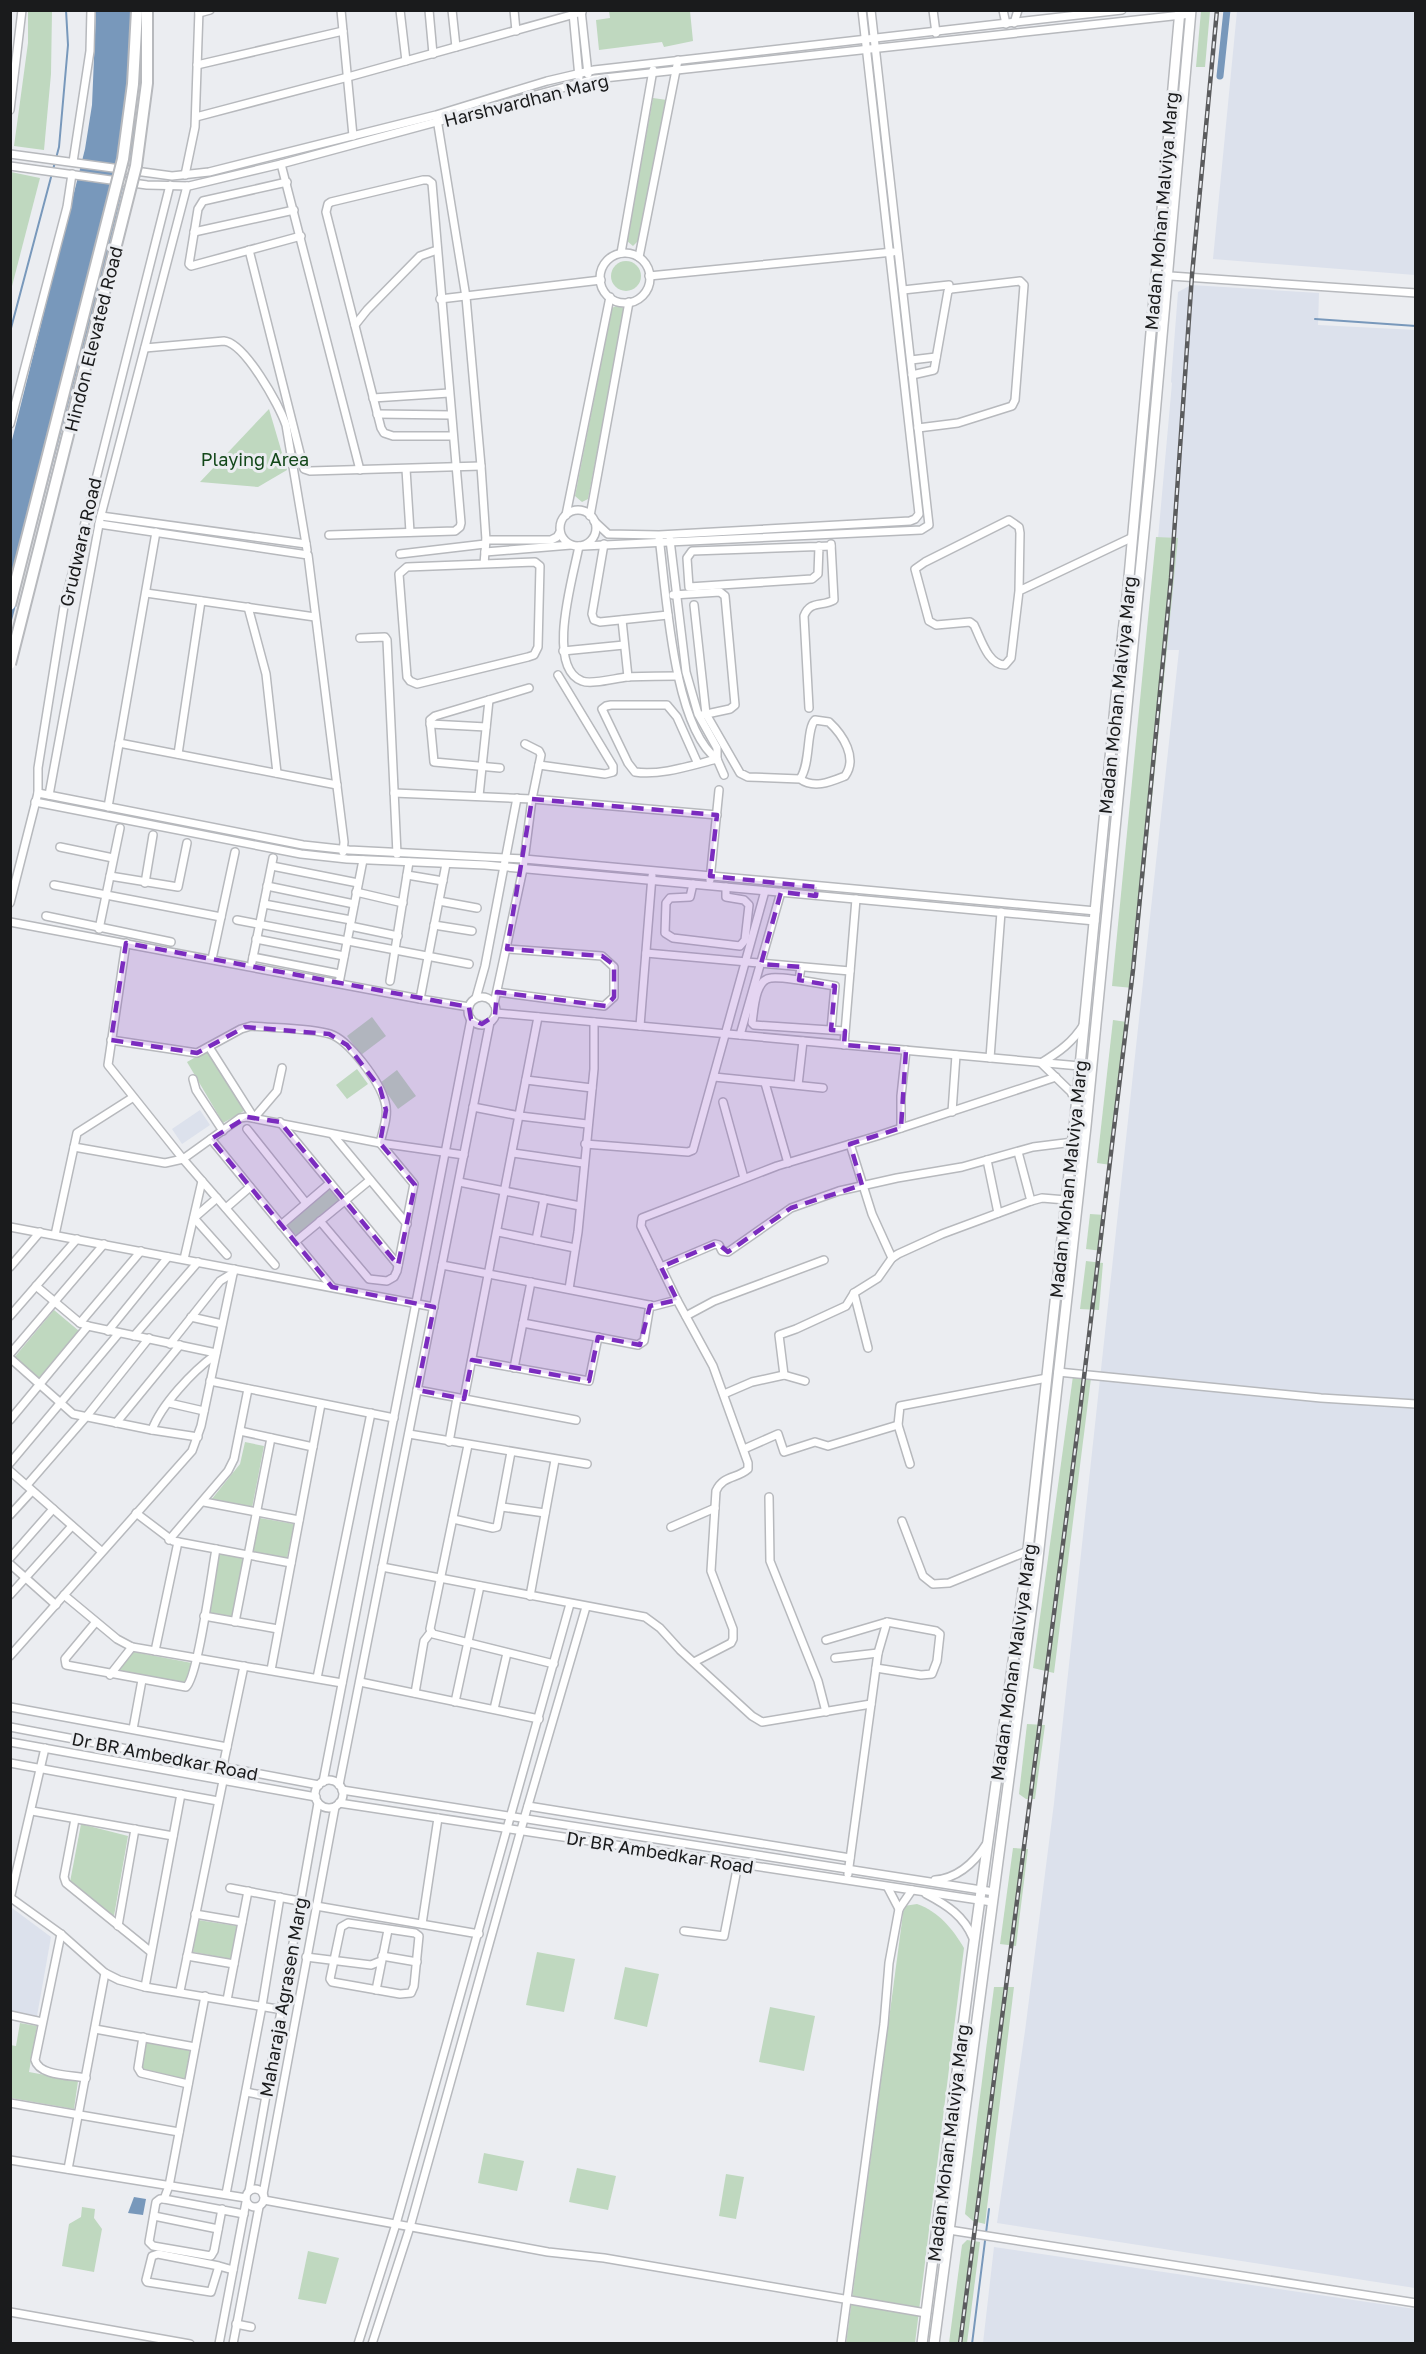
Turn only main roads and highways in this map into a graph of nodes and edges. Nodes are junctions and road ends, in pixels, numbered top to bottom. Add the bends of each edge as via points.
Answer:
1 (137, 10) edge
2 (147, 10) edge
3 (1191, 12) edge
4 (1179, 13) edge
5 (10, 605) edge
6 (10, 664) edge
7 (922, 2343) edge
8 (934, 2343) edge

1 - 5 highway, Hindon Elevated Road, bridge via 123,159
2 - 6 highway, Hindon Elevated Road, bridge via 147,83 136,166
3 - 8 main road, Madan Mohan Malviya Marg via 1091,1067 1037,1568
4 - 7 main road, Madan Mohan Malviya Marg via 1133,537 1028,1551

